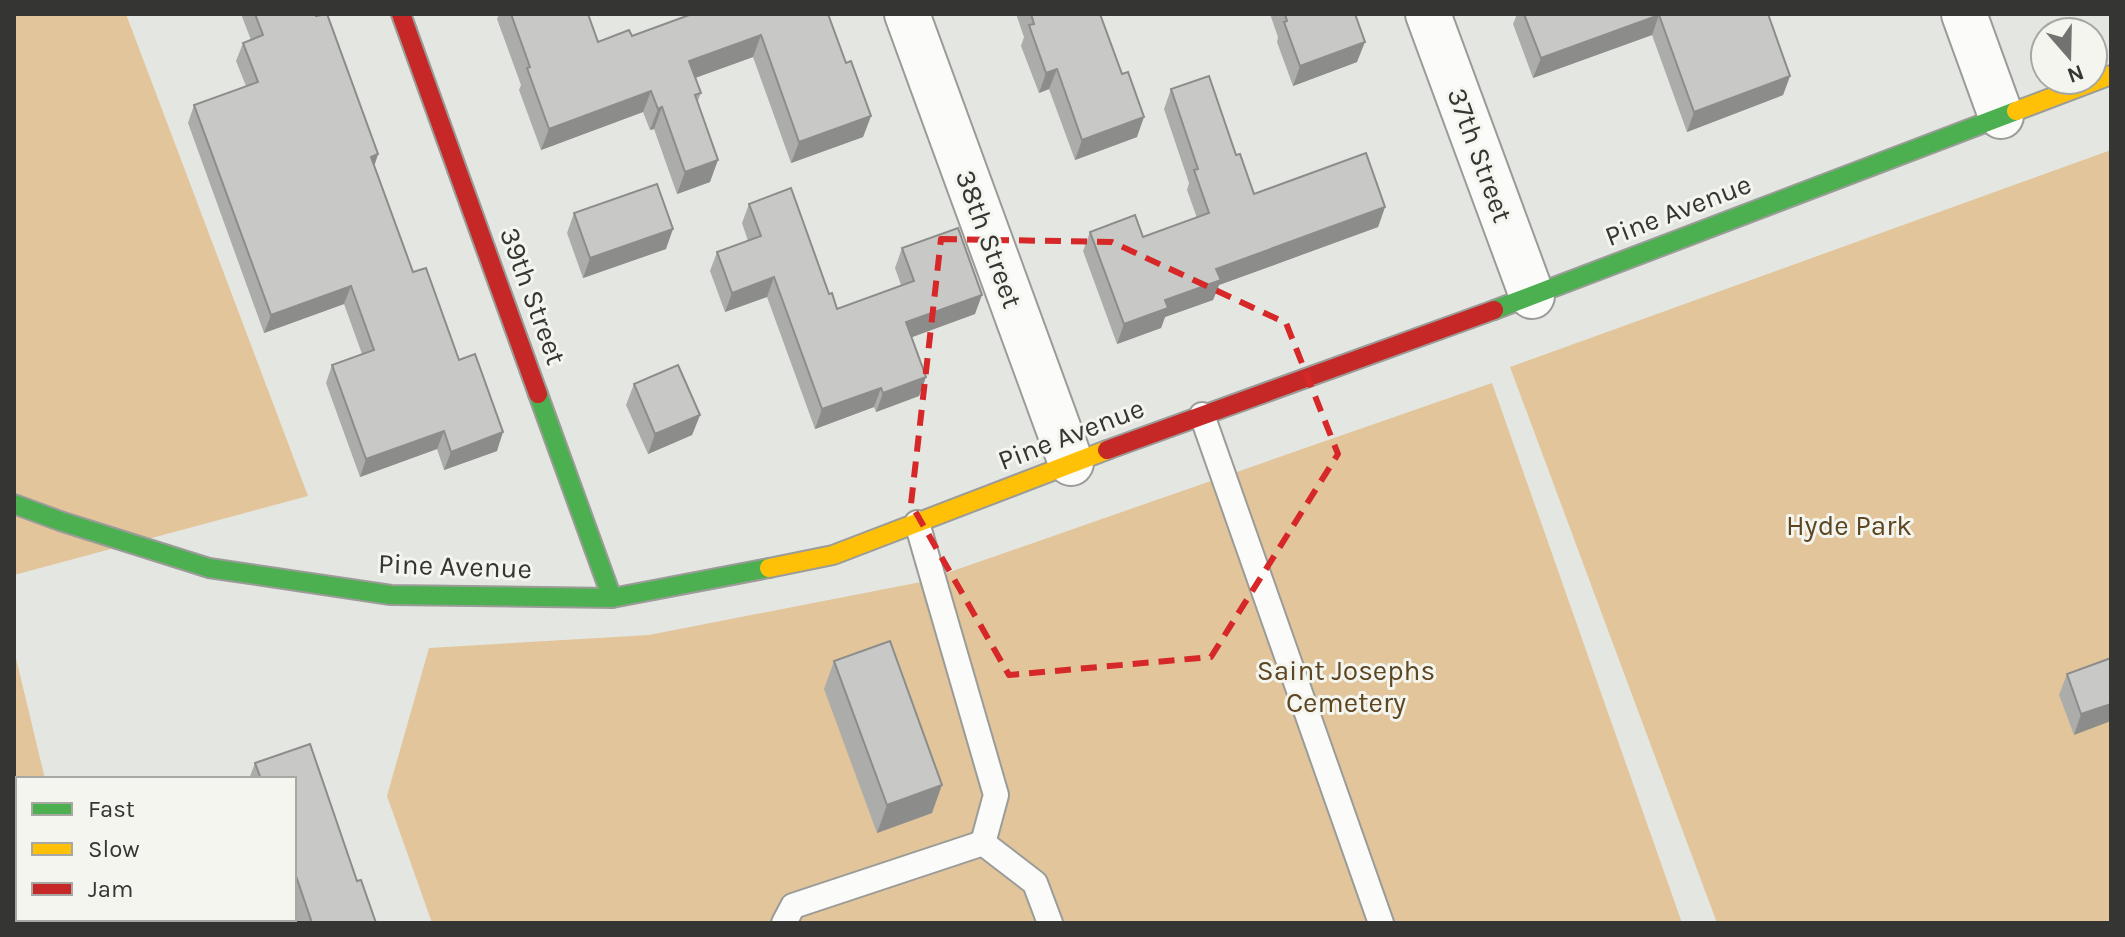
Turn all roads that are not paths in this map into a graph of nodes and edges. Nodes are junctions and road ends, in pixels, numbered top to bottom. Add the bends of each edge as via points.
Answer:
1 (401, 14) edge
2 (907, 14) edge
3 (1428, 14) edge
4 (1964, 14) edge
5 (2111, 75) edge
6 (2001, 116) junction
7 (1532, 296) junction
8 (1202, 415) junction
9 (1071, 463) junction
10 (14, 504) edge
11 (917, 523) junction
12 (612, 598) junction
13 (983, 843) junction
14 (784, 923) edge
15 (1050, 923) edge
16 (1381, 923) edge

1 - 12 main road, 39th Street
2 - 9 street, 38th Street
3 - 7 street, 37th Street
4 - 6 street
5 - 6 main road, Pine Avenue
6 - 7 main road, Pine Avenue
7 - 8 main road, Pine Avenue
8 - 9 main road, Pine Avenue
8 - 16 lane
9 - 11 main road, Pine Avenue
10 - 12 main road, Pine Avenue via 209,568 391,595
11 - 12 main road, Pine Avenue via 833,555
11 - 13 lane via 996,795
13 - 14 lane via 793,906
13 - 15 lane via 1035,883

